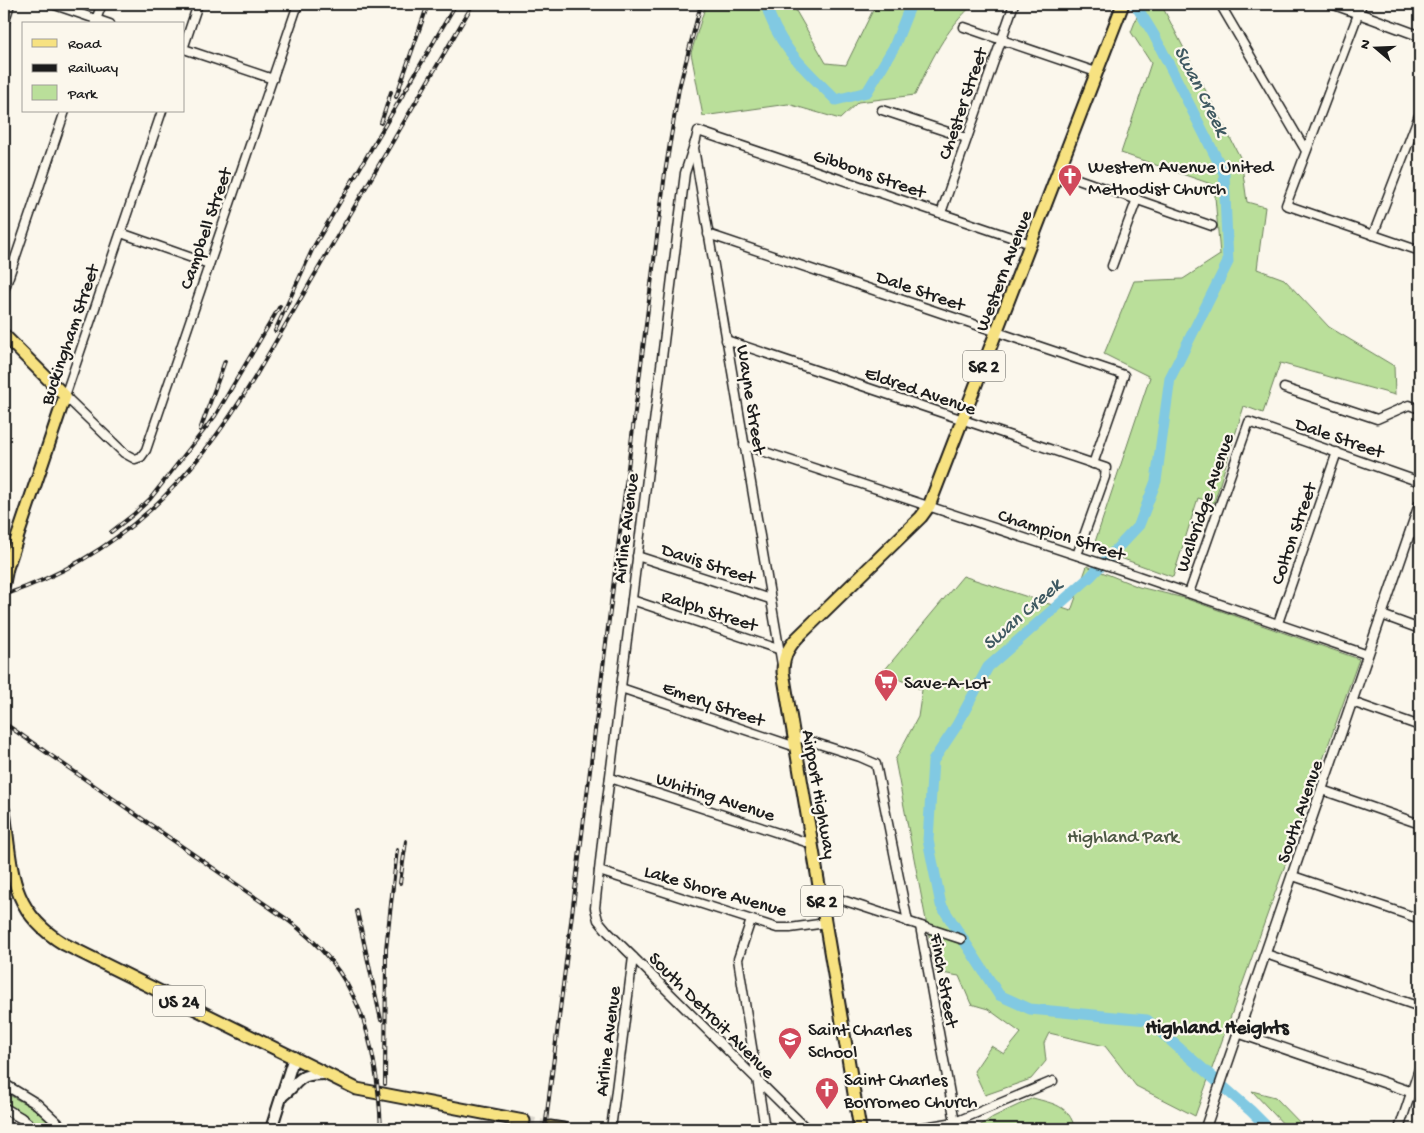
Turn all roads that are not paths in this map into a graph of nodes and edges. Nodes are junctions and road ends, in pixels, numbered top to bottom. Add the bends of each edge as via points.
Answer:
1 (10, 4) edge
2 (52, 4) edge
3 (102, 4) edge
4 (198, 4) edge
5 (298, 4) edge
6 (1014, 4) edge
7 (1220, 4) edge
8 (1333, 4) edge
9 (1362, 4) edge
10 (1121, 9) edge
11 (1358, 14) junction
12 (96, 21) edge
13 (4, 24) edge
14 (964, 27) dead end
15 (1420, 36) edge
16 (1000, 39) junction
17 (185, 45) edge
18 (185, 48) edge
19 (1096, 72) junction
20 (273, 79) junction
21 (882, 110) dead end
22 (65, 112) edge
23 (162, 112) edge
24 (1420, 113) edge
25 (698, 131) joint
26 (966, 138) junction
27 (695, 142) junction
28 (1306, 151) junction
29 (1058, 172) junction
30 (1137, 199) junction
31 (941, 213) junction
32 (1212, 226) dead end
33 (121, 233) junction
34 (708, 234) junction
35 (1373, 235) junction
36 (1030, 244) junction
37 (1420, 251) edge
38 (209, 264) junction
39 (1112, 266) dead end
40 (4, 291) edge
41 (997, 331) junction
42 (4, 335) edge
43 (726, 340) junction
44 (1284, 388) dead end
45 (65, 396) junction
46 (1420, 408) edge
47 (963, 420) junction
48 (1249, 422) joint
49 (744, 445) junction
50 (1336, 452) junction
51 (1093, 464) junction
52 (1420, 482) edge
53 (1420, 503) edge
54 (929, 506) junction
55 (1410, 532) junction
56 (1420, 535) edge
57 (1077, 555) junction
58 (637, 556) junction
59 (5, 568) edge
60 (4, 583) edge
61 (1189, 593) junction
62 (770, 599) junction
63 (632, 600) junction
64 (1382, 615) junction
65 (1278, 623) junction
66 (1420, 628) edge
67 (778, 648) junction
68 (1368, 655) junction
69 (783, 672) junction
70 (621, 688) junction
71 (1352, 702) junction
72 (1420, 726) edge
73 (795, 741) junction
74 (876, 764) joint
75 (610, 778) junction
76 (1322, 790) junction
77 (4, 811) edge
78 (1420, 824) edge
79 (812, 844) junction
80 (599, 871) junction
81 (1292, 876) junction
82 (821, 893) junction
83 (1420, 919) edge
84 (598, 920) joint
85 (751, 920) junction
86 (826, 922) junction
87 (908, 922) junction
88 (920, 926) junction
89 (961, 940) dead end
90 (1266, 954) junction
91 (633, 957) junction
92 (1420, 1007) edge
93 (1239, 1033) junction
94 (294, 1057) junction
95 (1420, 1066) edge
96 (325, 1074) junction
97 (758, 1080) junction
98 (1053, 1081) dead end
99 (4, 1086) edge
100 (1416, 1093) edge
101 (281, 1098) junction
102 (4, 1108) edge
103 (524, 1122) tunnel mouth
104 (950, 1125) edge
105 (550, 1127) dead end
106 (35, 1129) edge
107 (64, 1129) edge
108 (270, 1129) edge
109 (563, 1129) edge
110 (611, 1129) edge
111 (765, 1129) edge
112 (807, 1129) edge
113 (860, 1129) edge
114 (912, 1129) edge
115 (1205, 1129) edge
116 (1398, 1129) edge

1 - 13 street
2 - 12 street
3 - 12 street
4 - 17 street
5 - 20 street, Campbell Street
6 - 16 street, Chester Street
7 - 28 street
8 - 11 street
9 - 11 street
10 - 19 main road, Western Avenue / SR 2
11 - 15 street
11 - 28 street
14 - 16 street
16 - 19 street
16 - 26 street, Chester Street
18 - 20 street
19 - 29 main road, Western Avenue / SR 2
20 - 38 street, Campbell Street
21 - 26 street
22 - 40 street
23 - 33 street, Buckingham Street
24 - 35 street
25 - 27 street, Wayne Street
25 - 31 street, Gibbons Street
26 - 31 street, Chester Street
27 - 34 street, Wayne Street
27 - 58 street, Airline Avenue via 685,173
28 - 35 street via 1286,206
29 - 30 street
29 - 36 main road, Western Avenue / SR 2
30 - 32 street
30 - 39 street
31 - 36 street, Gibbons Street
33 - 38 street
33 - 45 street, Buckingham Street
34 - 41 street, Dale Street
34 - 43 street, Wayne Street
35 - 37 street
36 - 41 main road, Western Avenue / SR 2
38 - 45 street, Campbell Street via 141,457 136,459 124,453
41 - 47 main road, Western Avenue / SR 2
41 - 51 street, Dale Street via 1124,375
42 - 45 main road
43 - 47 street, Eldred Avenue
43 - 49 street, Wayne Street
44 - 46 street via 1377,419 1409,405
45 - 59 main road, Buckingham Street
47 - 51 street, Eldred Avenue
47 - 54 main road, Western Avenue / SR 2
48 - 50 street, Dale Street
48 - 61 street, Walbridge Avenue
49 - 54 street, Champion Street
49 - 62 street, Wayne Street
50 - 52 street, Dale Street
50 - 65 street, Colton Street
51 - 57 street, Eldred Avenue via 1106,468 1105,477
53 - 55 street, South Avenue
54 - 57 street, Champion Street
54 - 69 main road, Western Avenue / SR 2 via 793,642 784,659
55 - 56 street
55 - 64 street, South Avenue
57 - 61 street, Champion Street
58 - 62 street, Davis Street
58 - 63 street, Airline Avenue
59 - 60 main road, Buckingham Street
61 - 65 street, Champion Street
62 - 67 street, Wayne Street
63 - 67 street, Ralph Street
63 - 70 street, Airline Avenue
64 - 66 street
64 - 68 street, South Avenue
65 - 68 street, Champion Street
67 - 69 street, Wayne Street
68 - 71 street, South Avenue
69 - 73 main road, Airport Highway / SR 2
70 - 73 street, Emery Street
70 - 75 street, Airline Avenue
71 - 72 street
71 - 76 street, South Avenue
73 - 74 street, Emery Street via 860,756
73 - 79 main road, Airport Highway / SR 2
74 - 87 street, Finch Street
75 - 79 street, Whiting Avenue
75 - 80 street, Airline Avenue
76 - 78 street
76 - 81 street, South Avenue
77 - 94 main road, US 24 via 16,888 26,910 42,929 64,944
79 - 82 main road, Airport Highway / SR 2
80 - 84 street, Airline Avenue via 595,908
80 - 85 street, Lake Shore Avenue
81 - 83 street
81 - 90 street, South Avenue
82 - 86 main road, Airport Highway / SR 2
82 - 87 street
84 - 91 street, South Detroit Avenue
85 - 86 street, Lake Shore Avenue via 779,928
85 - 97 street via 738,959
86 - 113 main road, Airport Highway / SR 2
87 - 88 street, Finch Street
88 - 89 street
88 - 104 street, Finch Street
90 - 92 street
90 - 93 street, South Avenue
91 - 97 street, South Detroit Avenue
91 - 110 street, Airline Avenue
93 - 100 street
93 - 115 street, South Avenue
94 - 96 main road, US 24
94 - 101 main road
95 - 100 street
96 - 101 main road via 306,1074
96 - 103 main road, US 24 via 357,1089
97 - 111 street
97 - 112 street, South Detroit Avenue
98 - 104 street
99 - 107 street via 42,1108
100 - 116 street
101 - 108 main road
102 - 106 street
104 - 114 street
105 - 109 main road

